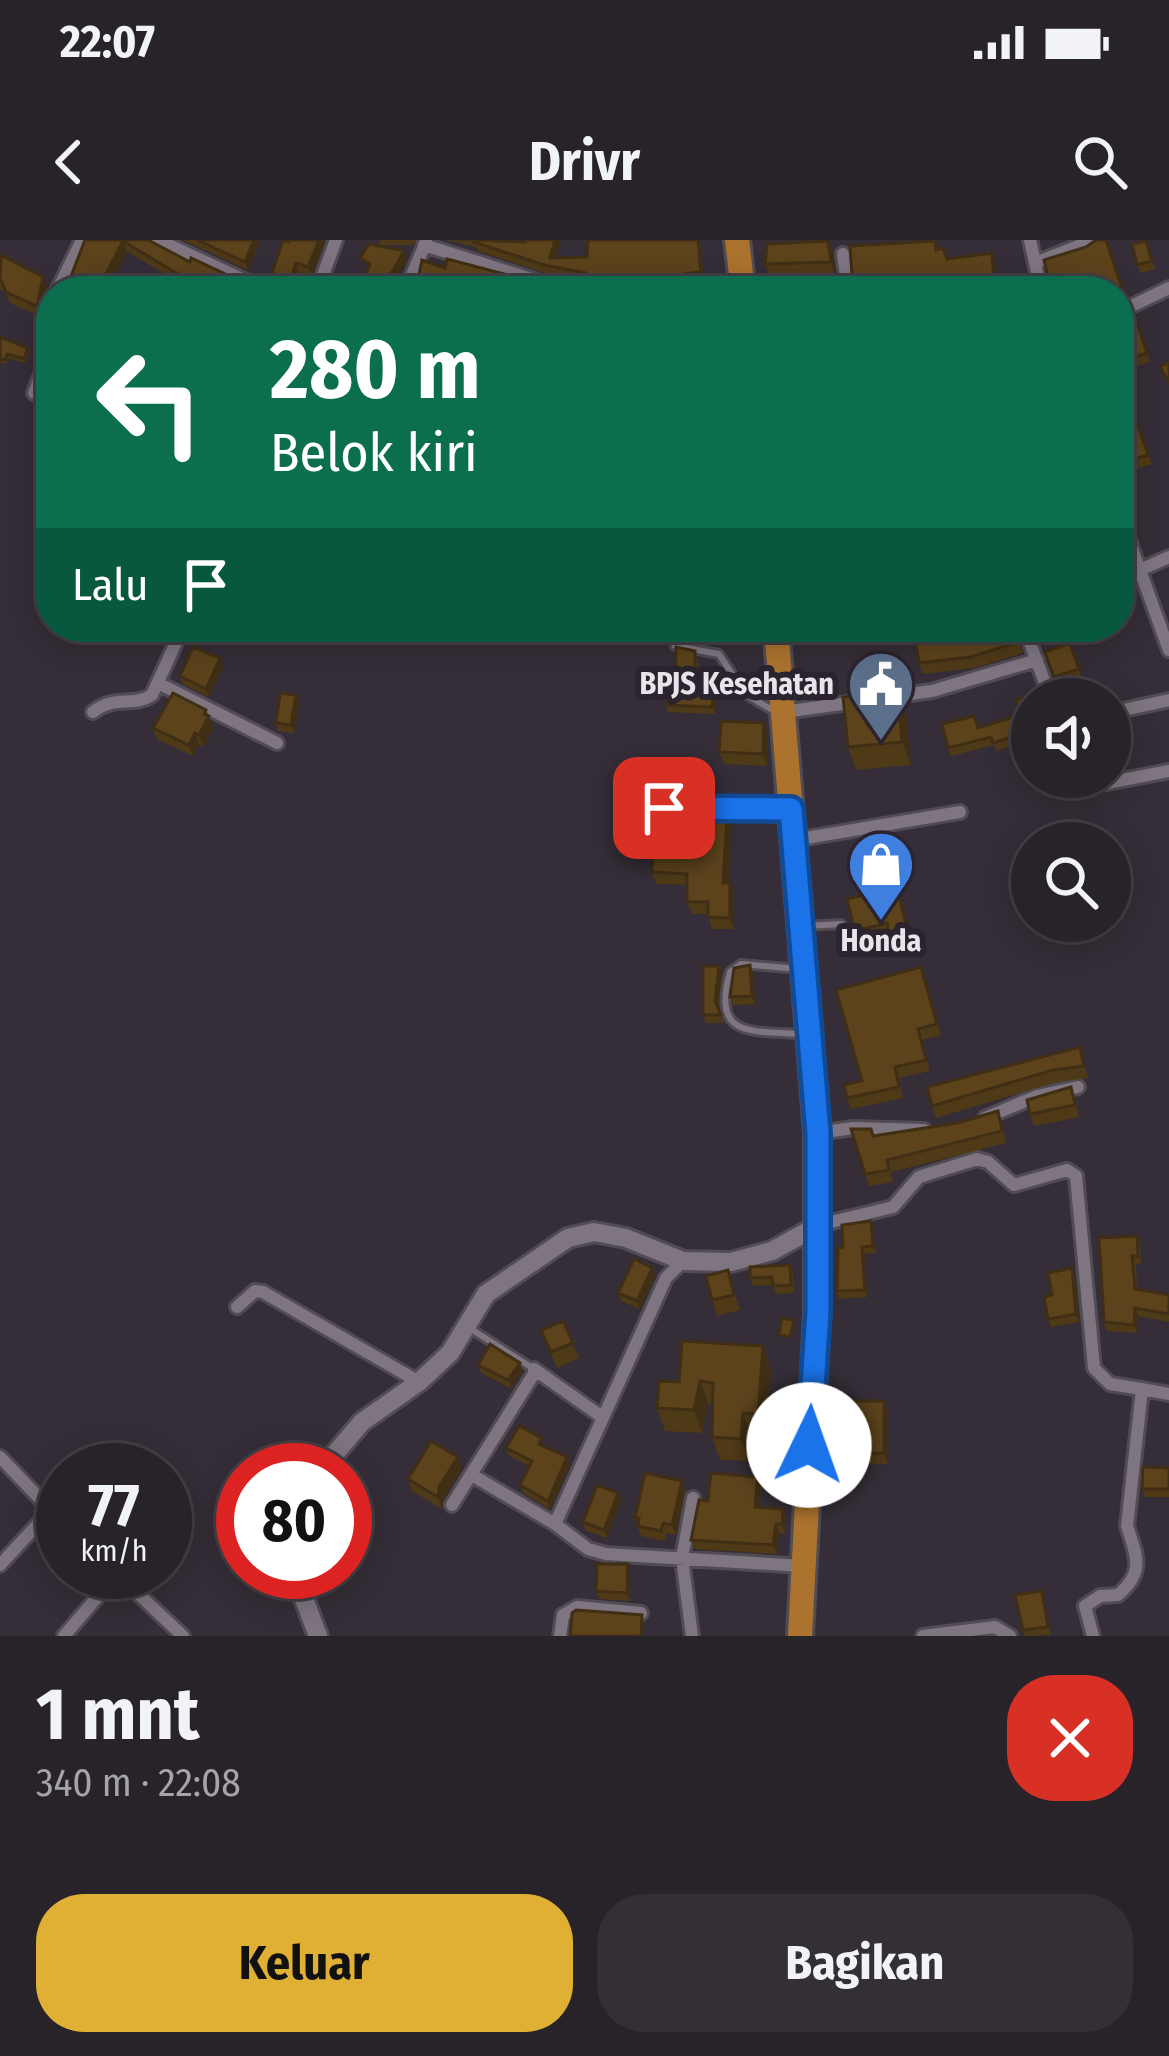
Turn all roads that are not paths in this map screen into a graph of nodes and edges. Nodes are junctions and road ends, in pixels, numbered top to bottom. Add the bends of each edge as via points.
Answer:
1 (82, 240) edge
2 (158, 240) edge
3 (336, 240) edge
4 (737, 240) edge
5 (1030, 240) edge
6 (1094, 240) edge
7 (426, 243) edge
8 (843, 254) dead end
9 (1035, 262) junction
10 (64, 276) edge
11 (223, 276) edge
12 (323, 276) edge
13 (415, 276) edge
14 (523, 276) edge
15 (741, 276) edge
16 (846, 276) edge
17 (1038, 276) edge
18 (1169, 288) edge
19 (1134, 305) edge
20 (36, 388) edge
21 (34, 393) dead end
22 (1134, 550) edge
23 (1169, 557) edge
24 (1142, 569) junction
25 (177, 642) edge
26 (777, 642) edge
27 (1030, 642) edge
28 (675, 646) edge
29 (1169, 650) edge
30 (1037, 660) junction
31 (1044, 678) edge
32 (160, 684) junction
33 (1169, 700) edge
34 (1131, 708) edge
35 (93, 712) dead end
36 (783, 712) junction
37 (277, 743) dead end
38 (1169, 771) edge
39 (1131, 778) edge
40 (664, 808) edge
41 (791, 809) junction
42 (960, 812) dead end
43 (794, 840) junction
44 (841, 925) dead end
45 (802, 926) junction
46 (804, 970) junction
47 (809, 1035) junction
48 (1078, 1087) dead end
49 (978, 1120) edge
50 (938, 1129) edge
51 (818, 1133) junction
52 (819, 1225) junction
53 (683, 1261) junction
54 (237, 1307) dead end
55 (466, 1326) junction
56 (535, 1370) junction
57 (418, 1382) junction
58 (1142, 1389) junction
59 (1169, 1394) edge
60 (602, 1417) junction
61 (344, 1443) edge
62 (1, 1460) edge
63 (472, 1475) junction
64 (36, 1496) edge
65 (692, 1498) dead end
66 (452, 1505) dead end
67 (555, 1524) junction
68 (36, 1526) edge
69 (682, 1558) junction
70 (0, 1565) edge
71 (803, 1566) junction
72 (95, 1599) edge
73 (144, 1599) edge
74 (304, 1599) edge
75 (641, 1613) edge
76 (64, 1636) edge
77 (183, 1636) edge
78 (318, 1636) edge
79 (560, 1636) edge
80 (692, 1636) edge
81 (800, 1636) edge
82 (923, 1636) edge
83 (1010, 1636) edge
84 (1093, 1636) edge

1 - 10 street
2 - 11 street
3 - 12 street
4 - 15 highway
5 - 9 street
6 - 9 street
7 - 13 street
7 - 14 street
8 - 16 street
9 - 17 street
18 - 19 street
20 - 21 street
22 - 24 street
23 - 24 street
24 - 29 street
25 - 32 street
26 - 36 highway
27 - 30 street
28 - 36 lane via 719,654 745,694
30 - 31 street
30 - 36 street via 932,691
32 - 35 street via 141,702 106,701
32 - 37 street
33 - 34 street
36 - 41 highway
38 - 39 street
40 - 41 lane
41 - 43 highway
42 - 43 street
43 - 45 highway
44 - 45 lane
45 - 46 highway
46 - 47 highway
46 - 47 lane via 741,964 730,971 727,1019 744,1031
47 - 51 highway
48 - 49 street
50 - 51 street
51 - 52 highway
52 - 53 street via 731,1262
52 - 58 street via 893,1207 917,1178 977,1159 1014,1185 1071,1171 1094,1368 1110,1384
52 - 71 highway
53 - 55 street via 626,1238 568,1238 486,1294
53 - 60 street via 666,1278
54 - 57 street via 262,1292
55 - 56 lane
55 - 57 street
56 - 60 street
56 - 63 street
57 - 61 street
58 - 59 street
58 - 84 street via 1127,1526 1136,1547 1134,1577 1118,1595 1089,1600
60 - 67 street
62 - 64 street
63 - 66 street
63 - 67 street
65 - 69 street
67 - 69 street via 587,1549
68 - 70 street
69 - 71 street
69 - 80 street
71 - 81 highway
72 - 76 street
73 - 77 street
74 - 78 street
75 - 79 street via 577,1607 563,1615
82 - 83 street via 995,1627

